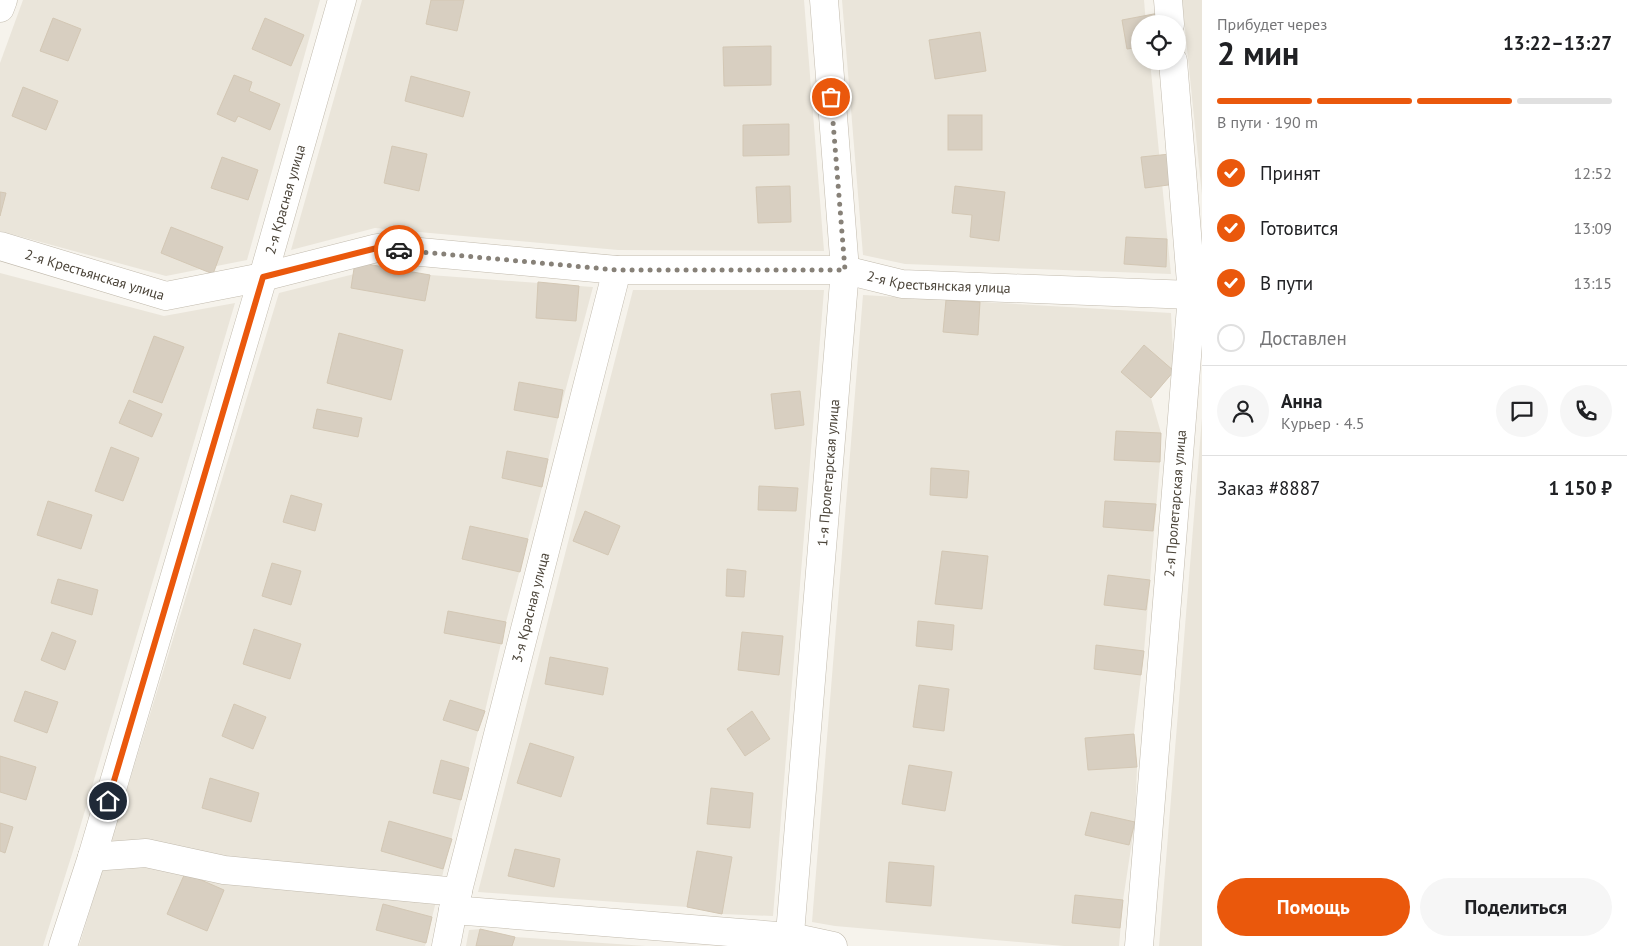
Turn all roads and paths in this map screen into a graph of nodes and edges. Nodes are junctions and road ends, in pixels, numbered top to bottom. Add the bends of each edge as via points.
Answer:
1 (3, 0) edge
2 (342, 0) edge
3 (824, 0) edge
4 (1168, 0) edge
5 (0, 8) edge
6 (1169, 15) edge
7 (1174, 70) edge
8 (0, 246) edge
9 (617, 270) junction
10 (845, 270) junction
11 (263, 277) junction
12 (1197, 296) edge
13 (92, 857) junction
14 (455, 901) junction
15 (790, 942) edge
16 (63, 946) edge
17 (446, 946) edge
18 (833, 946) edge
19 (1139, 946) edge

1 - 5 street
2 - 11 street, 2-я Красная улица
3 - 10 street, 1-я Пролетарская улица
4 - 6 street
7 - 12 street, 2-я Пролетарская улица
8 - 11 street, 2-я Крестьянская улица via 166,296
9 - 10 street, 2-я Крестьянская улица
9 - 11 street, 2-я Крестьянская улица via 377,248
9 - 14 street, 3-я Красная улица
10 - 12 street, 2-я Крестьянская улица via 902,284
10 - 15 street, 1-я Пролетарская улица
11 - 13 street, 2-я Красная улица
12 - 19 street, 2-я Пролетарская улица
13 - 14 street via 146,853 224,870
13 - 16 street, 2-я Красная улица
14 - 15 street
14 - 17 street, 3-я Красная улица
15 - 18 street

